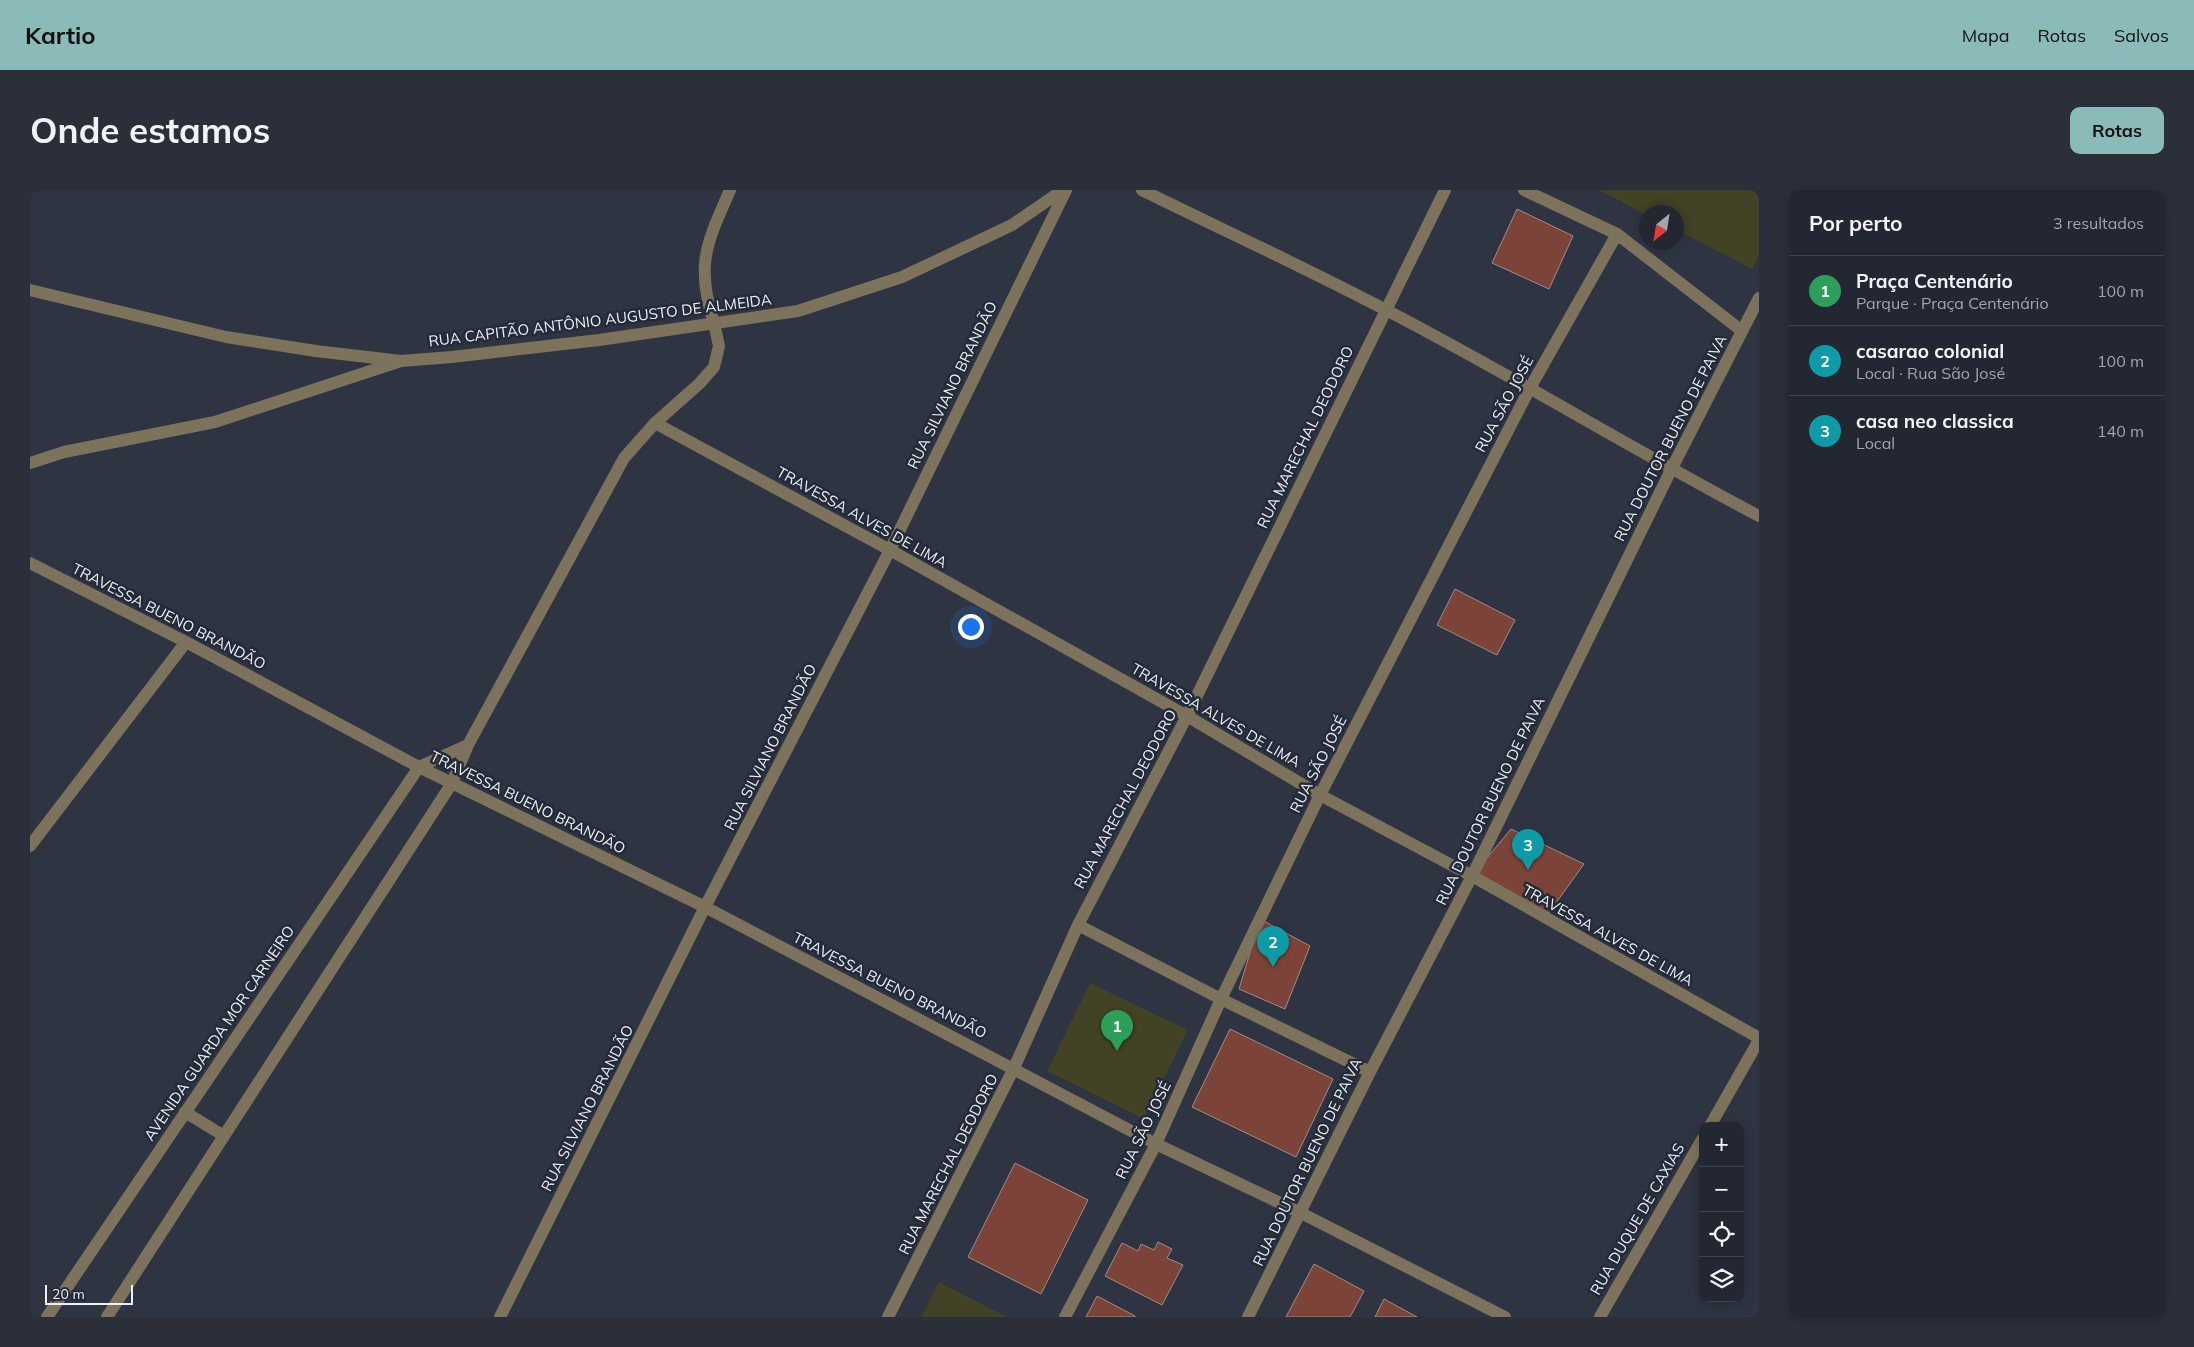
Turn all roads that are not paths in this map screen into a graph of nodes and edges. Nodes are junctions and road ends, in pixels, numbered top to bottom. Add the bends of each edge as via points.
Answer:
1 (730, 190) edge
2 (1065, 190) edge
3 (1142, 190) edge
4 (1445, 190) edge
5 (1524, 190) edge
6 (1617, 234) junction
7 (30, 290) edge
8 (1759, 298) edge
9 (1386, 310) junction
10 (714, 323) junction
11 (1742, 331) junction
12 (400, 361) junction
13 (1530, 388) junction
14 (655, 423) junction
15 (30, 462) edge
16 (1671, 470) junction
17 (1759, 516) edge
18 (890, 550) junction
19 (30, 563) edge
20 (186, 642) junction
21 (1187, 716) junction
22 (468, 745) junction
23 (419, 767) junction
24 (452, 783) junction
25 (1320, 795) junction
26 (30, 846) edge
27 (1472, 876) junction
28 (705, 908) junction
29 (1078, 925) junction
30 (1221, 999) junction
31 (1759, 1039) edge
32 (1014, 1068) junction
33 (1370, 1072) junction
34 (185, 1112) junction
35 (1712, 1122) edge
36 (224, 1136) junction
37 (1156, 1144) junction
38 (1699, 1145) edge
39 (1302, 1213) junction
40 (47, 1317) edge
41 (107, 1317) edge
42 (500, 1317) edge
43 (888, 1317) edge
44 (1065, 1317) edge
45 (1248, 1317) edge
46 (1505, 1317) edge
47 (1600, 1317) edge

1 - 10 street via 704,258 705,296
2 - 10 street, RUA CAPITÃO ANTÔNIO AUGUSTO DE ALMEIDA via 1012,225 902,277 798,311
2 - 18 street, RUA SILVIANO BRANDÃO
3 - 9 street
4 - 9 street, RUA MARECHAL DEODORO
5 - 6 street
6 - 11 street
6 - 13 street, RUA SÃO JOSÉ
7 - 12 street, RUA CAPITÃO ANTÔNIO AUGUSTO DE ALMEIDA via 226,337
8 - 11 street, RUA DOUTOR BUENO DE PAIVA
9 - 13 street
9 - 21 street, RUA MARECHAL DEODORO
10 - 12 street, RUA CAPITÃO ANTÔNIO AUGUSTO DE ALMEIDA via 579,342
10 - 14 street via 719,346 714,367 700,384
11 - 16 street, RUA DOUTOR BUENO DE PAIVA
12 - 15 street via 215,422 64,452
13 - 16 street
13 - 25 street, RUA SÃO JOSÉ
14 - 18 street, TRAVESSA ALVES DE LIMA
14 - 22 street via 624,458
16 - 17 street
16 - 27 street, RUA DOUTOR BUENO DE PAIVA
18 - 21 street, TRAVESSA ALVES DE LIMA
18 - 28 street, RUA SILVIANO BRANDÃO
19 - 20 street, TRAVESSA BUENO BRANDÃO
20 - 23 street, TRAVESSA BUENO BRANDÃO
20 - 26 street
21 - 25 street, TRAVESSA ALVES DE LIMA
21 - 29 street, RUA MARECHAL DEODORO
22 - 23 street
22 - 24 street
23 - 24 street, TRAVESSA BUENO BRANDÃO
23 - 34 street, AVENIDA GUARDA MOR CARNEIRO
24 - 28 street, TRAVESSA BUENO BRANDÃO
24 - 36 street
25 - 27 street, TRAVESSA ALVES DE LIMA
25 - 30 street, RUA SÃO JOSÉ
27 - 31 street, TRAVESSA ALVES DE LIMA
27 - 33 street, RUA DOUTOR BUENO DE PAIVA
28 - 32 street, TRAVESSA BUENO BRANDÃO
28 - 42 street, RUA SILVIANO BRANDÃO
29 - 30 street
29 - 32 street, RUA MARECHAL DEODORO
30 - 33 street
30 - 37 street, RUA SÃO JOSÉ
31 - 35 street
32 - 37 street, TRAVESSA BUENO BRANDÃO
32 - 43 street, RUA MARECHAL DEODORO
33 - 39 street, RUA DOUTOR BUENO DE PAIVA
34 - 36 street
34 - 40 street, AVENIDA GUARDA MOR CARNEIRO
36 - 41 street
37 - 39 street, TRAVESSA BUENO BRANDÃO
37 - 44 street, RUA SÃO JOSÉ
38 - 47 street, RUA DUQUE DE CAXIAS
39 - 45 street, RUA DOUTOR BUENO DE PAIVA
39 - 46 street

